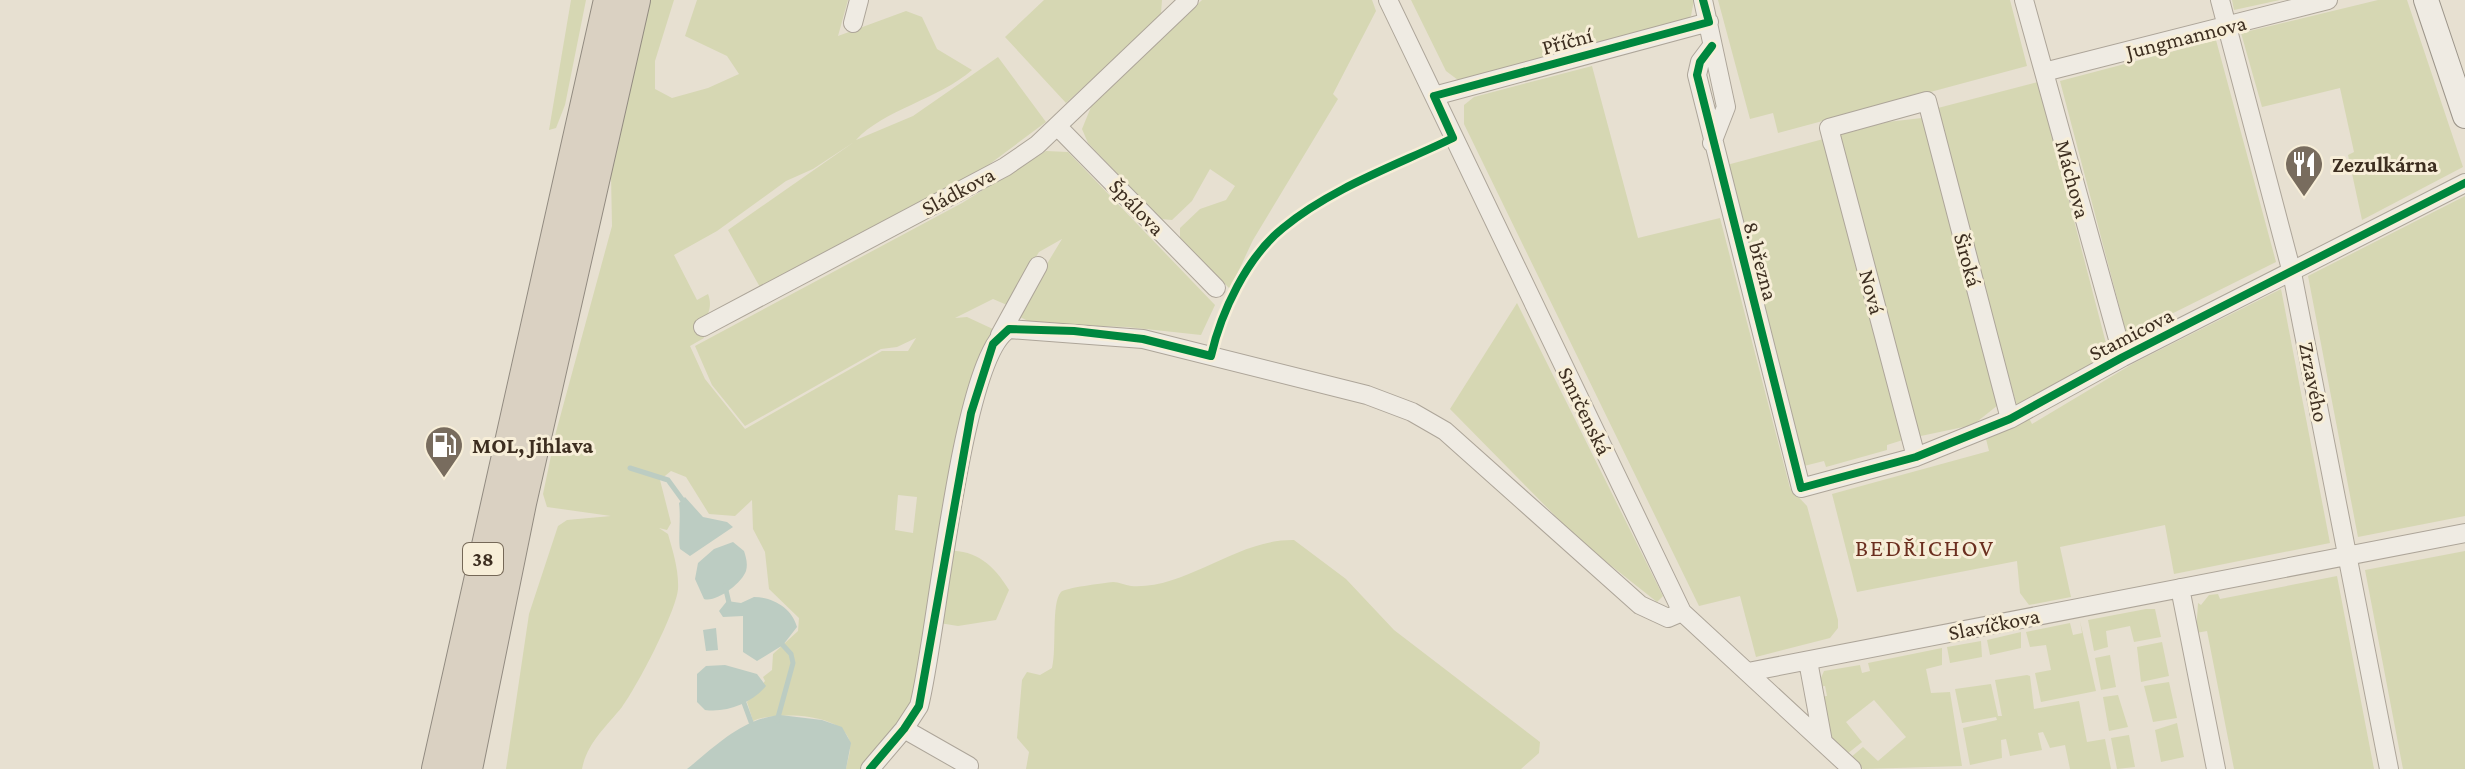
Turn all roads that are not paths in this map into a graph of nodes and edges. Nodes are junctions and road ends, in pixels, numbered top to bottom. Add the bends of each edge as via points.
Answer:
1 (610, 0) edge
2 (634, 0) edge
3 (859, 0) edge
4 (1388, 0) edge
5 (1703, 0) edge
6 (2024, 0) edge
7 (2220, 0) edge
8 (2328, 0) edge
9 (2426, 0) edge
10 (1180, 3) edge
11 (1709, 22) junction
12 (853, 23) dead end
13 (2227, 27) junction
14 (2044, 72) junction
15 (1434, 96) junction
16 (1927, 101) joint
17 (2465, 116) edge
18 (1057, 126) junction
19 (2465, 183) edge
20 (1038, 266) dead end
21 (2292, 273) junction
22 (1216, 288) dead end
23 (553, 304) junction
24 (703, 327) dead end
25 (1000, 335) junction
26 (542, 353) junction
27 (2123, 357) junction
28 (2010, 419) junction
29 (1916, 457) junction
30 (1801, 488) joint
31 (2465, 533) edge
32 (2348, 555) junction
33 (2180, 588) junction
34 (1682, 612) junction
35 (1808, 661) junction
36 (1748, 672) junction
37 (904, 729) junction
38 (1823, 742) junction
39 (969, 766) dead end
40 (438, 769) edge
41 (466, 769) edge
42 (870, 769) edge
43 (1852, 769) edge
44 (2216, 769) edge
45 (2389, 769) edge

1 - 23 highway, 38
2 - 23 highway, 38
3 - 12 street
4 - 15 street, Smrčenská
5 - 11 street, 8. března
6 - 14 street, Máchova
7 - 13 street, Zrzavého
8 - 13 street, Jungmannova
9 - 17 street
10 - 18 street, Sládkova
11 - 15 street, Příční
11 - 30 street, 8. března via 1712,46 1697,75
13 - 14 street, Jungmannova
13 - 21 street, Zrzavého
14 - 27 street, Máchova
15 - 34 street, Smrčenská
16 - 28 street, Široká
16 - 29 street, Nová via 1829,128
18 - 22 street, Špálova
18 - 24 street, Sládkova via 1005,167
19 - 21 street, Stamicova
20 - 25 street
21 - 27 street, Stamicova
21 - 32 street, Zrzavého
23 - 26 highway, 38
25 - 34 street via 1009,329 1048,330 1143,339 1367,395 1412,412 1445,431 1640,605 1668,618
25 - 37 street via 971,413 924,687
26 - 40 highway, 38
26 - 41 highway, 38
27 - 28 street, Stamicova
28 - 29 street, Stamicova
29 - 30 street, Stamicova
31 - 32 street, Slavíčkova
32 - 33 street, Slavíčkova
32 - 45 street, Zrzavého
33 - 35 street, Slavíčkova
33 - 44 street
34 - 36 street, Smrčenská
35 - 36 street, Slavíčkova
35 - 38 street
36 - 38 street, Smrčenská
37 - 39 street
37 - 42 street
38 - 43 street, Smrčenská

